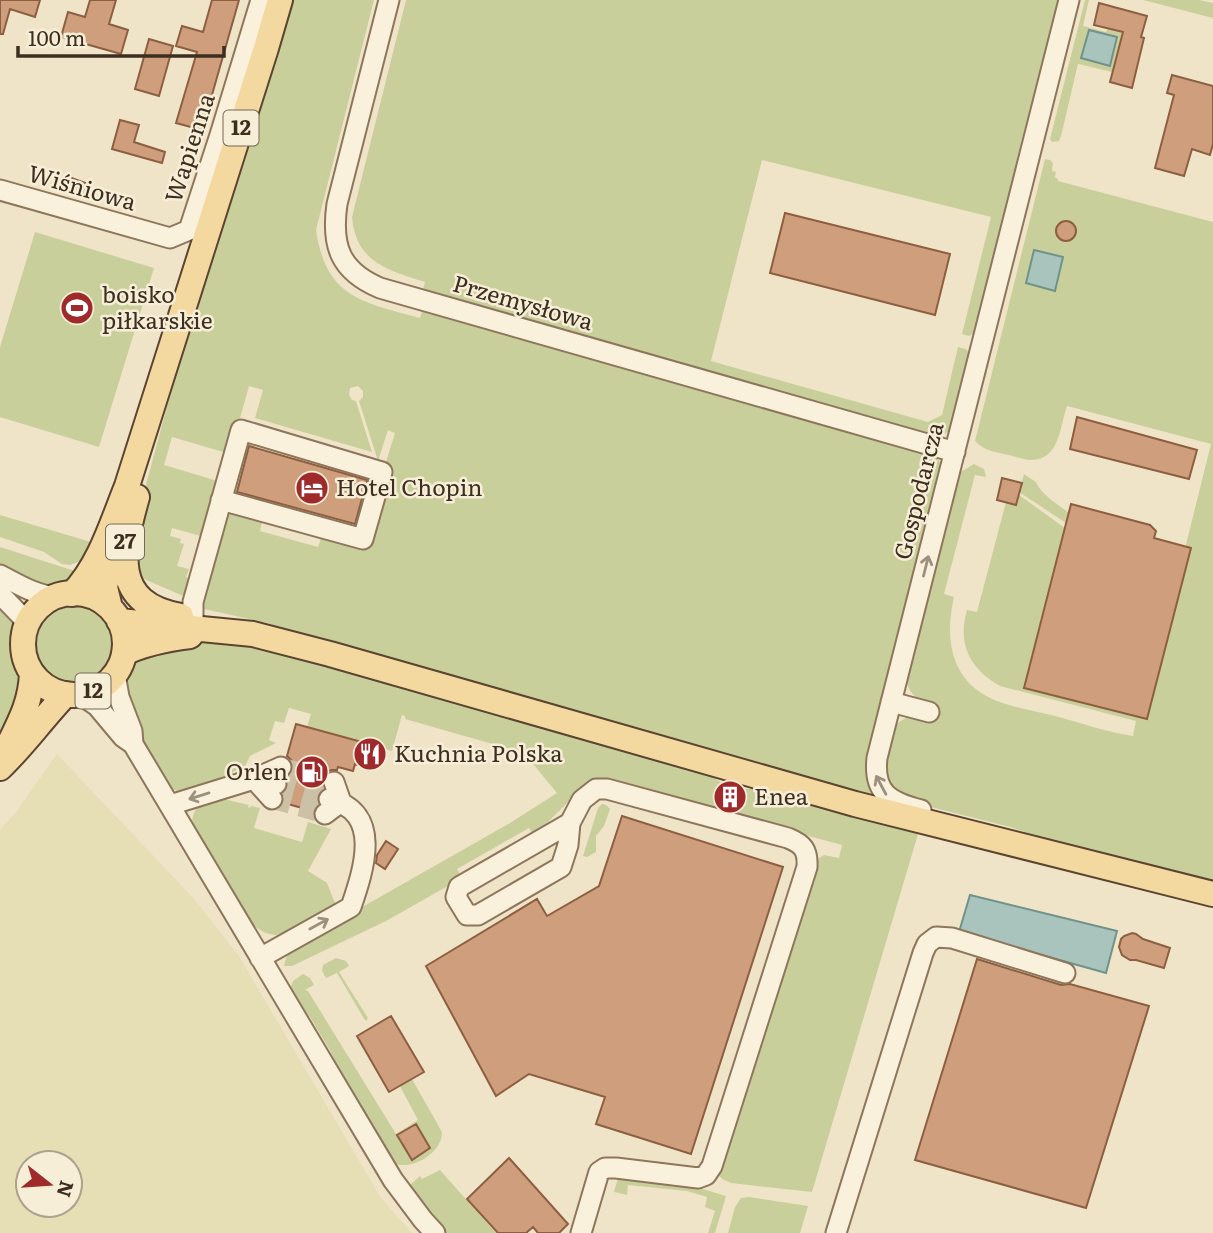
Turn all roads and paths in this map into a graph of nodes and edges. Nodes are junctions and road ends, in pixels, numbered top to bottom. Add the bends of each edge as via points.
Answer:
1 (261, 0) edge
2 (280, 0) edge
3 (389, 0) edge
4 (1069, 0) edge
5 (0, 190) edge
6 (190, 230) joint
7 (179, 319) junction
8 (954, 452) junction
9 (127, 486) junction
10 (221, 500) junction
11 (0, 575) edge
12 (0, 594) edge
13 (63, 596) junction
14 (115, 615) junction
15 (28, 623) junction
16 (193, 627) junction
17 (330, 654) junction
18 (120, 664) junction
19 (32, 673) junction
20 (74, 695) junction
21 (891, 702) junction
22 (929, 712) dead end
23 (133, 744) junction
24 (0, 766) edge
25 (276, 783) tunnel mouth
26 (332, 799) tunnel mouth
27 (170, 806) junction
28 (570, 822) junction
29 (1079, 860) junction
30 (1213, 894) edge
31 (260, 958) junction
32 (1065, 973) dead end
33 (435, 1233) edge
34 (581, 1233) edge
35 (835, 1233) edge

1 - 6 street, Wapienna
2 - 7 main road, 12
3 - 8 street, Przemysłowa via 335,219 339,248 359,277 380,288
4 - 8 street, Gospodarcza
5 - 6 street, Wiśniowa via 170,238
7 - 9 main road, 12
7 - 16 main road, 27 via 165,399 125,542 125,563 130,583 144,601
21 -> 8 street, Gospodarcza
9 - 13 main road, 12 via 90,571
9 - 14 main road, 12 via 106,587
10 - 10 street via 363,539 382,472 241,430
10 - 16 street via 193,602
11 - 13 street via 44,596
12 - 15 street
13 - 14 main road via 96,598
13 - 15 main road, 12 via 42,605
14 - 16 main road, 27
14 - 18 main road, 12 via 124,638
15 - 19 main road, 12 via 23,643
16 - 17 main road, 27 via 253,634
16 - 17 main road, 27 via 249,622
16 - 18 main road, 27 via 140,646
17 - 29 main road, 27 via 855,804
18 - 20 main road, 12 via 100,688
18 - 23 street via 119,696
19 - 20 main road, 12 via 47,687
19 - 24 main road, 12 via 25,710
20 - 23 street via 97,706
20 - 24 main road, 12 via 43,719
21 - 22 street
29 -> 21 street, Gospodarcza via 1013,833 909,807 886,795 876,768
23 - 27 street
25 -> 27 street via 254,779
31 -> 26 street via 351,906 363,866 365,831 356,816
27 - 31 street
28 - 28 street via 459,887 456,897 467,915 478,915 561,867
28 - 34 street via 582,800 596,789 607,789 788,838 806,851 808,859 712,1167 698,1178 605,1168 599,1172
29 - 30 main road, 27
31 - 33 street via 393,1180
32 - 35 street via 952,938 936,937 927,944

